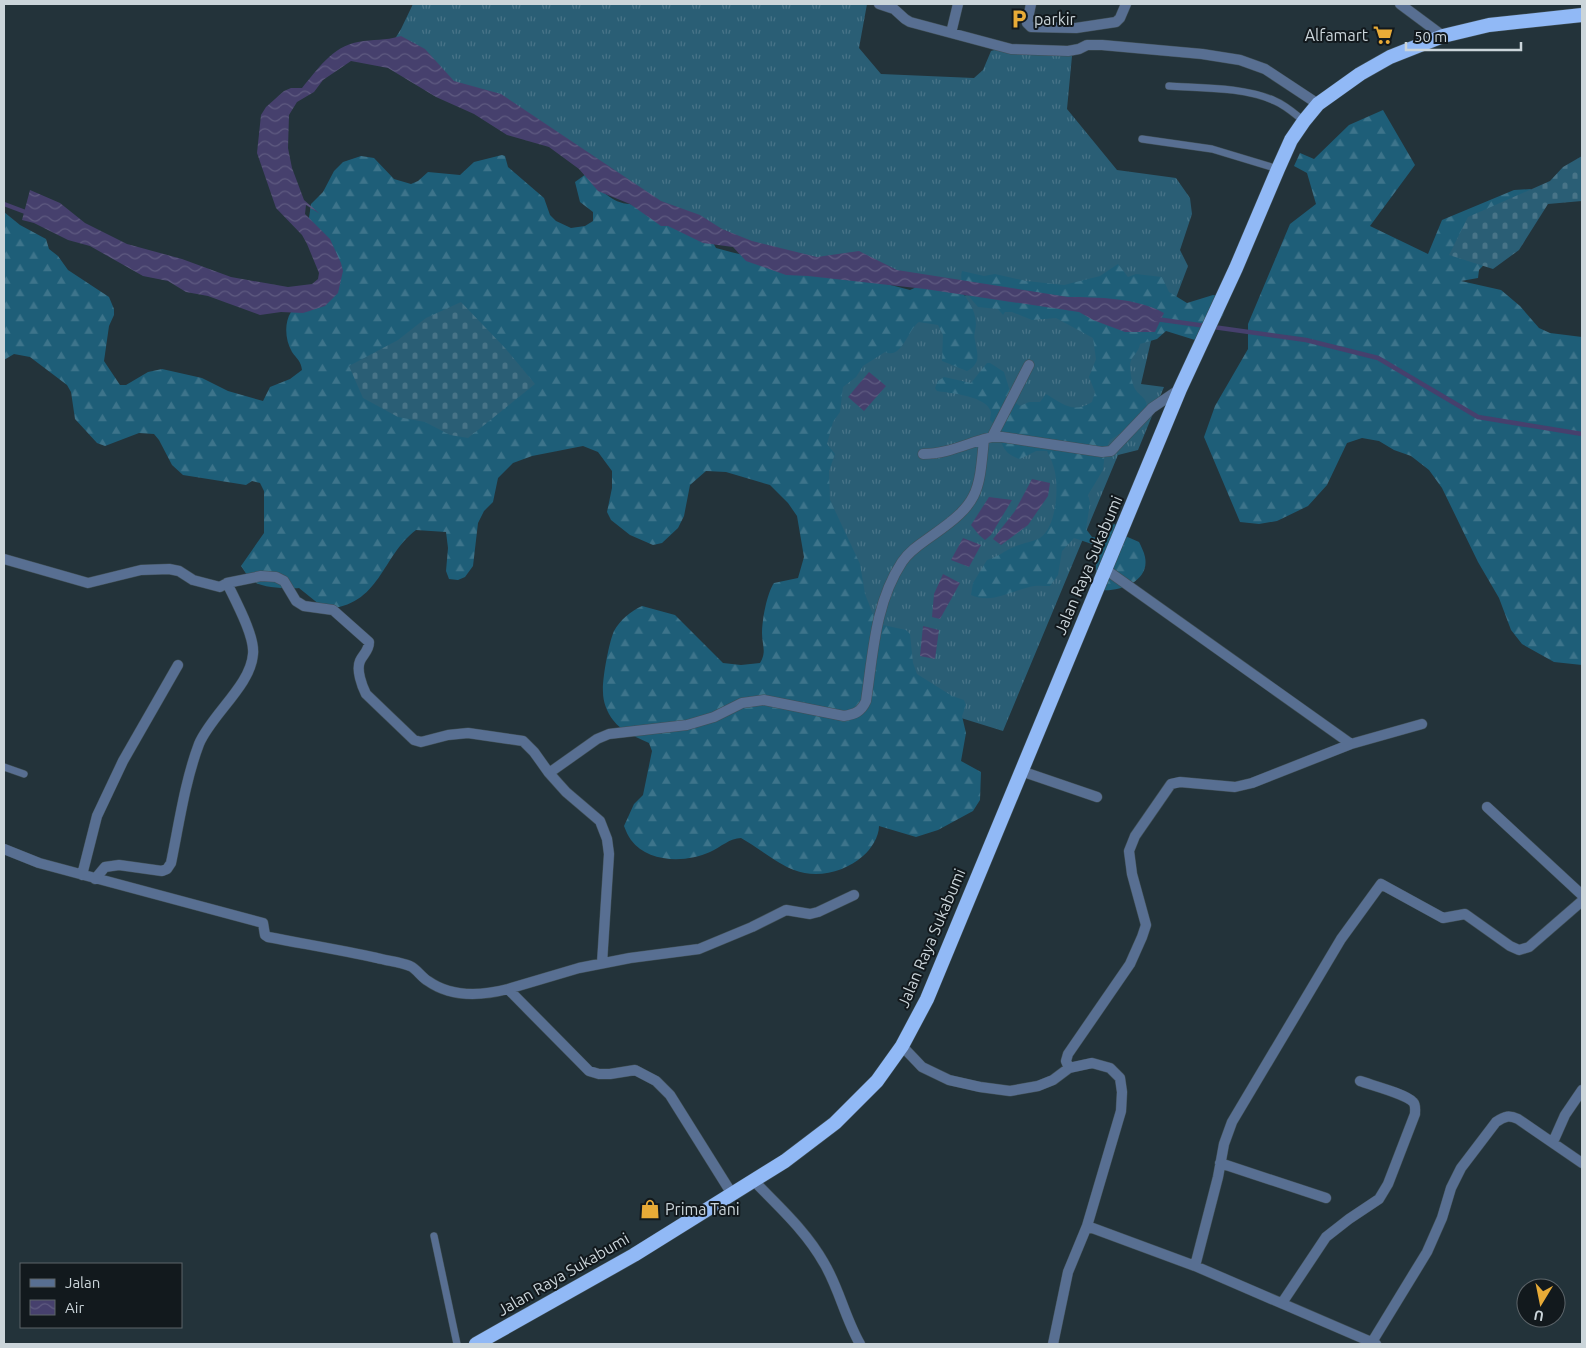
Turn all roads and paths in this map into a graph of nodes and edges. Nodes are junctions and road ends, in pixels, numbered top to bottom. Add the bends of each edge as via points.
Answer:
1 (879, 4) edge
2 (958, 4) edge
3 (1031, 4) edge
4 (1126, 4) edge
5 (1400, 4) edge
6 (1582, 15) edge
7 (951, 33) junction
8 (1443, 36) junction
9 (1169, 86) dead end
10 (1318, 104) junction
11 (1304, 121) junction
12 (1142, 139) dead end
13 (1278, 169) junction
14 (1029, 364) dead end
15 (1180, 389) junction
16 (988, 438) junction
17 (924, 454) dead end
18 (4, 559) edge
19 (1105, 569) junction
20 (227, 583) junction
21 (178, 665) dead end
22 (1422, 724) dead end
23 (1351, 744) junction
24 (4, 767) edge
25 (1020, 771) junction
26 (549, 773) junction
27 (24, 774) dead end
28 (1097, 797) dead end
29 (1487, 808) dead end
30 (4, 849) edge
31 (82, 875) junction
32 (96, 879) junction
33 (854, 895) dead end
34 (1582, 895) edge
35 (1582, 900) edge
36 (602, 963) junction
37 (508, 989) junction
38 (902, 1046) junction
39 (1069, 1068) junction
40 (1360, 1081) dead end
41 (1582, 1090) edge
42 (1553, 1142) junction
43 (1220, 1163) junction
44 (1582, 1163) edge
45 (754, 1180) junction
46 (732, 1194) junction
47 (1326, 1198) dead end
48 (1086, 1226) junction
49 (434, 1236) dead end
50 (1194, 1266) junction
51 (1282, 1303) junction
52 (1367, 1342) edge
53 (457, 1344) edge
54 (476, 1344) edge
55 (860, 1344) edge
56 (1053, 1344) edge

1 - 7 street via 894,9 910,22
2 - 7 street
3 - 4 street via 1026,23 1031,28 1076,28 1116,22
5 - 8 street
6 - 8 highway, Jalan Raya Sukabumi via 1489,25
7 - 10 street via 1011,49 1068,51 1087,45 1102,45 1240,60 1265,69
8 - 10 highway, Jalan Raya Sukabumi via 1390,57
9 - 11 lane via 1260,95 1277,101
10 - 11 highway, Jalan Raya Sukabumi
11 - 13 highway, Jalan Raya Sukabumi
12 - 13 lane via 1212,149
13 - 15 highway, Jalan Raya Sukabumi
14 - 16 street
15 - 16 street via 1152,408 1111,452
15 - 19 highway, Jalan Raya Sukabumi
16 - 17 street via 946,452
16 - 26 street via 977,491 970,504 957,518 910,551 883,600 862,709 844,716 753,700 714,718 687,725 609,734
18 - 20 street via 88,583 141,570 169,569 207,585 220,587
19 - 23 street
19 - 25 highway, Jalan Raya Sukabumi
20 - 26 street via 261,576 276,577 284,581 296,601 304,606 333,610 369,642 359,664 366,694 414,740 422,742 468,733 523,742
20 - 32 street via 253,642 252,663 200,742 171,863 167,870 162,871 119,865 105,867
21 - 31 street via 123,761 97,816
22 - 23 street
23 - 39 street via 1235,786 1171,784 1135,836 1129,851 1146,925 1142,937 1130,964 1068,1054
24 - 27 lane
25 - 28 street
25 - 38 highway, Jalan Raya Sukabumi via 927,999
26 - 36 street via 600,821 607,840 609,854
29 - 34 street
30 - 31 street
31 - 32 street
32 - 37 street via 262,923 268,938 410,966 430,983 448,991 474,995
33 - 36 street via 810,914 786,910 699,948
35 - 43 street via 1529,947 1519,950 1465,914 1443,918 1381,884 1341,939 1232,1122
36 - 37 street
37 - 46 street via 589,1071 610,1074 635,1070 656,1081 670,1095
38 - 39 street via 922,1067 949,1080 1010,1091 1038,1086
38 - 45 highway, Jalan Raya Sukabumi via 877,1081 835,1123
39 - 48 street via 1092,1064 1110,1068 1120,1078 1122,1092 1121,1111
40 - 51 street via 1412,1100 1415,1114 1379,1200 1326,1237
41 - 42 street via 1564,1115
42 - 44 street
42 - 52 street via 1511,1116 1504,1116 1496,1122 1461,1168 1427,1252
43 - 47 street
43 - 50 street
45 - 46 highway, Jalan Raya Sukabumi
45 - 55 street via 808,1237 825,1264
46 - 54 highway, Jalan Raya Sukabumi via 634,1255
48 - 50 street
48 - 56 street via 1068,1272
49 - 53 lane
50 - 51 street
51 - 52 street

